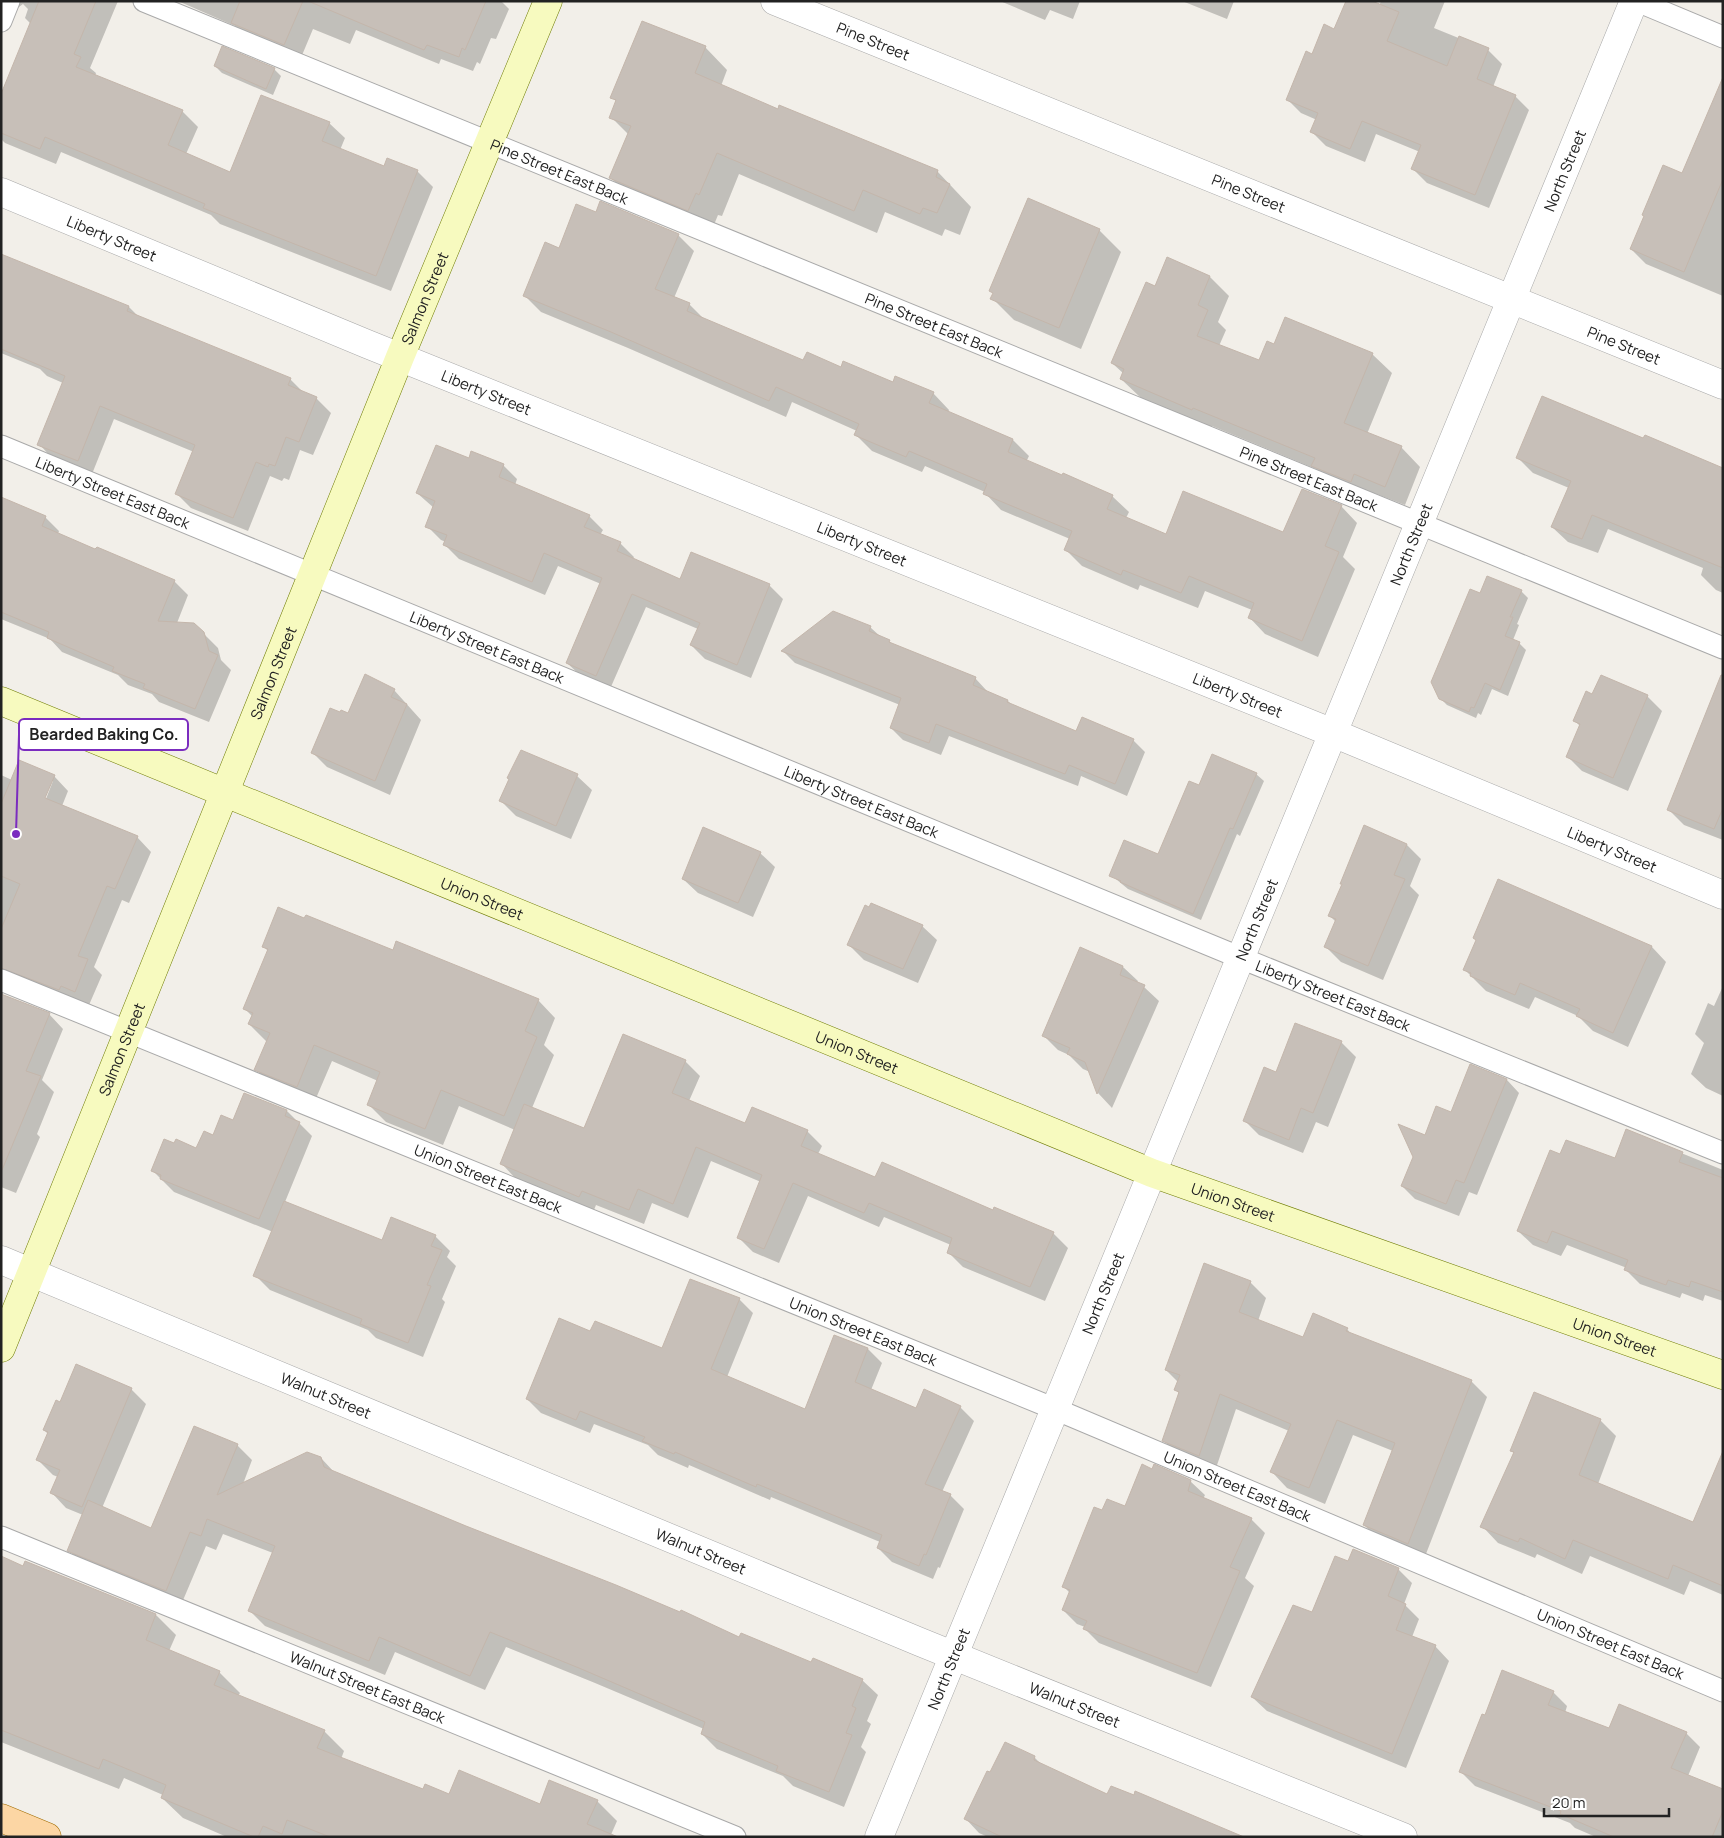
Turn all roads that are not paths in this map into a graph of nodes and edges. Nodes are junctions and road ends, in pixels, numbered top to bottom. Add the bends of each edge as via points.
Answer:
1 (9, 1) edge
2 (144, 1) edge
3 (548, 1) edge
4 (775, 1) edge
5 (1635, 1) edge
6 (1, 21) edge
7 (1723, 37) edge
8 (489, 144) junction
9 (1, 192) edge
10 (1511, 300) junction
11 (400, 357) junction
12 (1723, 385) edge
13 (1, 446) edge
14 (1419, 524) junction
15 (312, 574) junction
16 (1723, 648) edge
17 (1, 701) edge
18 (1333, 733) junction
19 (224, 792) junction
20 (1723, 895) edge
21 (1241, 958) junction
22 (1, 980) edge
23 (129, 1030) junction
24 (1723, 1153) edge
25 (1152, 1173) junction
26 (1, 1260) edge
27 (32, 1272) junction
28 (1, 1348) edge
29 (1723, 1375) edge
30 (1055, 1409) junction
31 (1, 1537) edge
32 (954, 1656) junction
33 (1723, 1691) edge
34 (1, 1818) edge
35 (47, 1837) edge
36 (735, 1837) edge
37 (879, 1837) edge
38 (1402, 1837) edge

1 - 6 lane
2 - 8 lane, Pine Street East Back
3 - 8 street, Salmon Street
4 - 10 street, Pine Street
5 - 7 lane
5 - 10 street, North Street
8 - 11 street, Salmon Street
8 - 14 lane, Pine Street East Back
9 - 11 street, Liberty Street
10 - 12 street, Pine Street
10 - 14 street, North Street
11 - 15 street, Salmon Street
11 - 18 street, Liberty Street
13 - 15 lane, Liberty Street East Back
14 - 16 lane, Pine Street East Back
14 - 18 street, North Street
15 - 19 street, Salmon Street
15 - 21 lane, Liberty Street East Back
17 - 19 street, Union Street
18 - 20 street, Liberty Street
18 - 21 street, North Street
19 - 23 street, Salmon Street
19 - 25 street, Union Street
21 - 24 lane, Liberty Street East Back
21 - 25 street, North Street
22 - 23 lane, Union Street East Back
23 - 27 street, Salmon Street
23 - 30 lane, Union Street East Back
25 - 29 street, Union Street
25 - 30 street, North Street
26 - 27 street, Walnut Street
27 - 28 street, Salmon Street
27 - 32 street, Walnut Street
30 - 32 street, North Street
30 - 33 lane, Union Street East Back
31 - 36 lane, Walnut Street East Back
32 - 37 street, North Street
32 - 38 street, Walnut Street
34 - 35 main road

